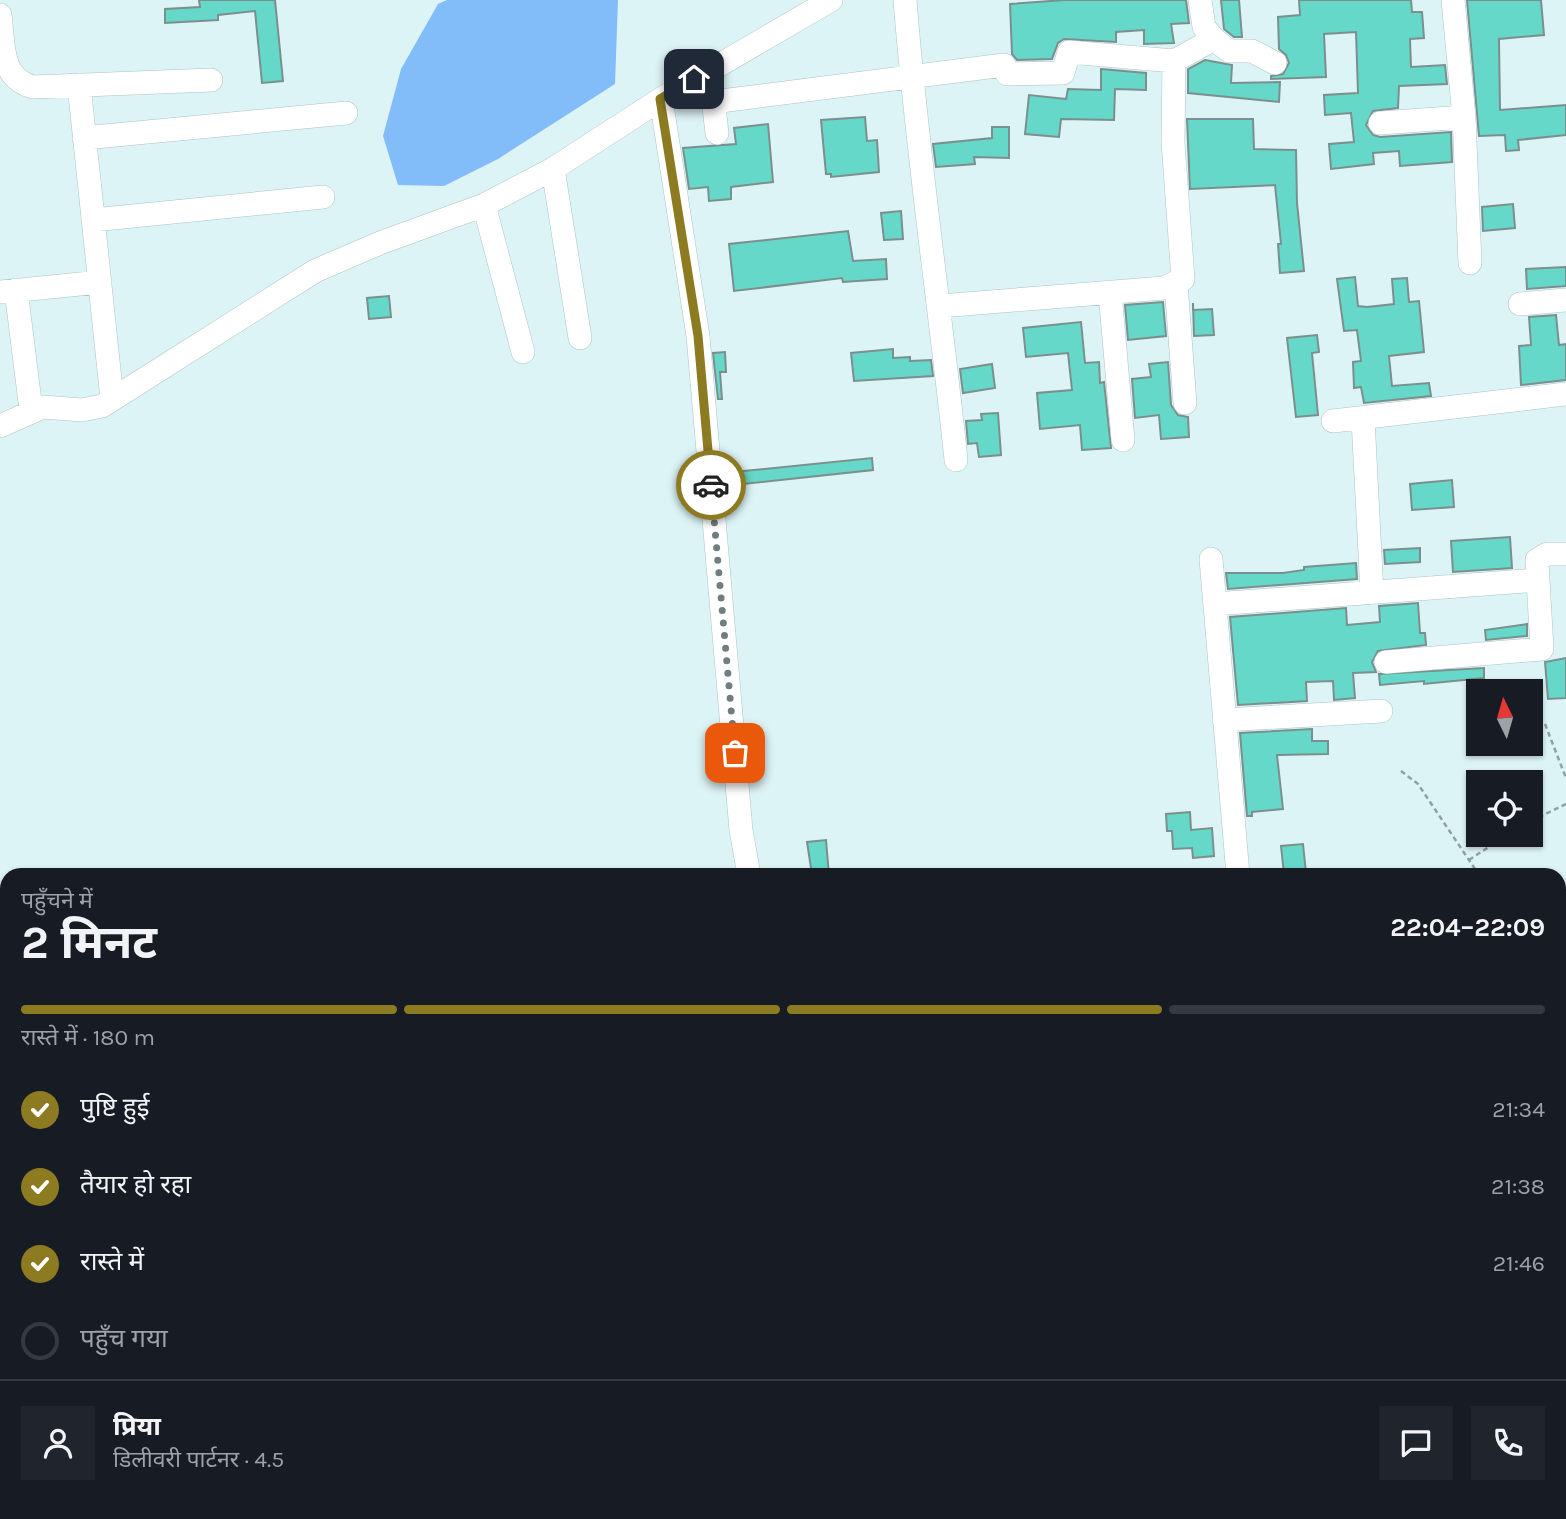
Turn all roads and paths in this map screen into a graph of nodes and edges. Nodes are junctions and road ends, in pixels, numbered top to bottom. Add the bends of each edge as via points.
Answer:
1 (831, 0) edge
2 (905, 0) edge
3 (1200, 0) edge
4 (1453, 0) edge
5 (0, 15) edge
6 (1214, 39) junction
7 (1174, 61) junction
8 (1275, 63) dead end
9 (710, 69) junction
10 (911, 78) junction
11 (211, 80) dead end
12 (79, 85) junction
13 (660, 99) junction
14 (713, 102) junction
15 (346, 113) dead end
16 (1464, 117) junction
17 (1380, 123) dead end
18 (718, 133) dead end
19 (84, 138) junction
20 (553, 169) junction
21 (323, 197) dead end
22 (484, 205) junction
23 (93, 220) junction
24 (1470, 263) dead end
25 (100, 282) junction
26 (1176, 284) junction
27 (8, 291) edge
28 (1110, 293) junction
29 (1566, 300) edge
30 (1520, 304) dead end
31 (940, 306) junction
32 (580, 338) dead end
33 (523, 352) dead end
34 (1566, 394) edge
35 (112, 399) junction
36 (1185, 403) dead end
37 (31, 410) junction
38 (1363, 419) junction
39 (1333, 421) dead end
40 (0, 426) edge
41 (1123, 440) dead end
42 (956, 460) dead end
43 (1566, 554) edge
44 (1211, 559) dead end
45 (1538, 580) junction
46 (1372, 593) junction
47 (1215, 604) junction
48 (1386, 662) dead end
49 (1381, 711) dead end
50 (1224, 720) junction
51 (1545, 724) dead end
52 (1401, 771) dead end
53 (1566, 778) edge
54 (1566, 804) edge
55 (1543, 815) edge
56 (1489, 847) edge
57 (1469, 860) junction
58 (748, 868) edge
59 (1237, 868) edge
60 (1474, 868) edge
61 (1030, 1519) edge
62 (1039, 1519) edge

1 - 9 street
2 - 10 street
3 - 6 street via 1204,27
4 - 16 street
5 - 12 street via 10,76 33,87
6 - 7 street
6 - 8 street via 1229,51 1252,51
7 - 10 street via 1069,52 1063,73 1007,74 1004,65
7 - 26 street via 1173,142 1183,279
9 - 13 street
9 - 14 street
10 - 14 street
10 - 31 street
11 - 12 street
12 - 19 street
13 - 20 street
13 - 58 street via 698,336
14 - 18 street
15 - 19 street
16 - 17 street
16 - 24 street
19 - 23 street
20 - 22 street
20 - 32 street
21 - 23 street
22 - 33 street
22 - 35 street via 315,271
23 - 25 street
25 - 27 street
25 - 35 street
26 - 28 street
26 - 36 street
27 - 37 street
28 - 31 street
28 - 41 street
29 - 30 street
31 - 42 street
34 - 38 street
35 - 37 street via 82,410 59,406
37 - 40 street
38 - 39 street
38 - 46 street
43 - 45 street via 1547,554 1538,560
44 - 47 street
45 - 46 street
45 - 48 street via 1542,649
46 - 47 street
47 - 50 street
49 - 50 street
50 - 59 street
51 - 53 path
52 - 57 path via 1418,784
54 - 55 path
56 - 57 path
57 - 60 path
61 - 62 street

